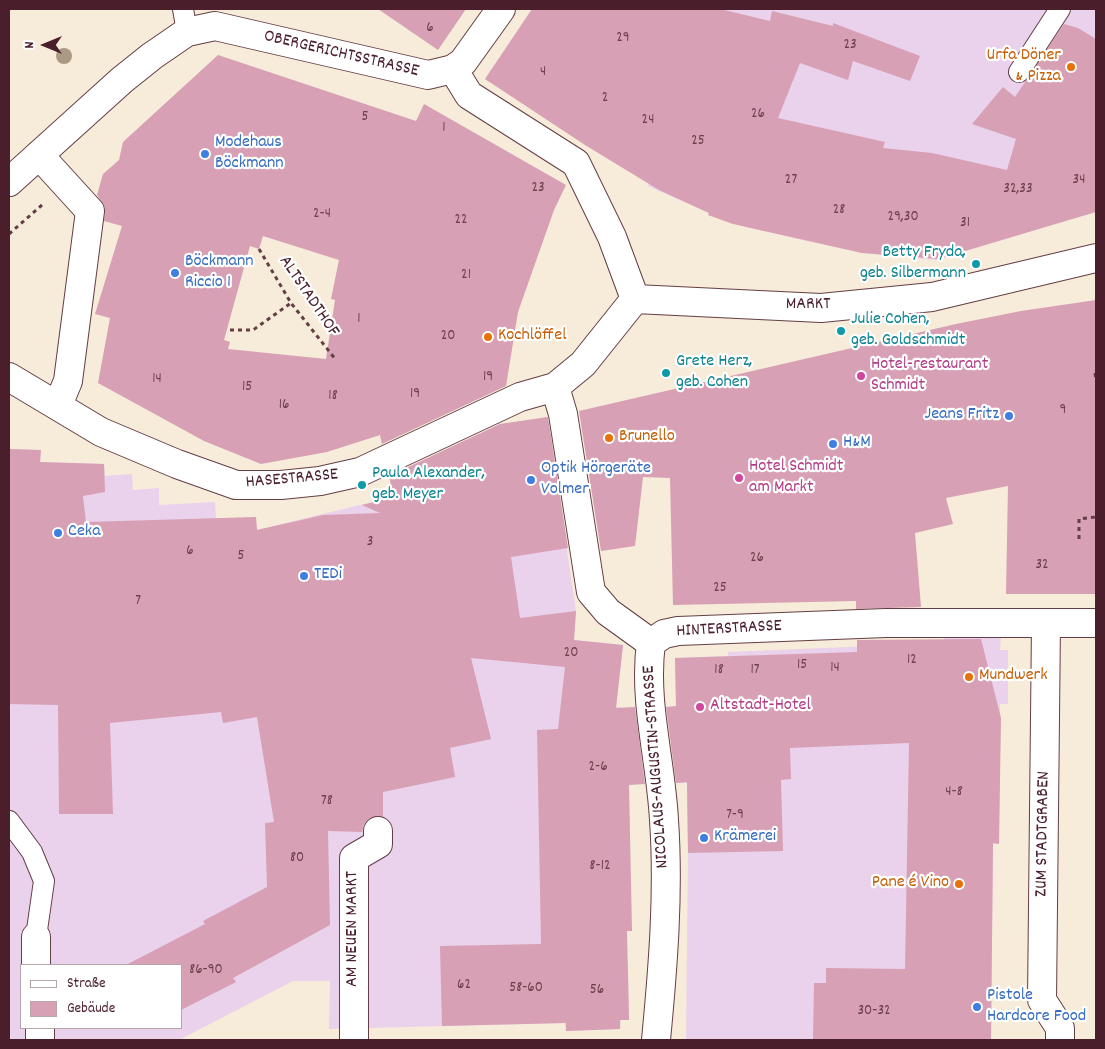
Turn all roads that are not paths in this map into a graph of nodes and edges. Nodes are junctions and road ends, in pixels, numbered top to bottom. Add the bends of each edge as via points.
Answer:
1 (501, 9) edge
2 (1060, 9) edge
3 (185, 20) edge
4 (453, 69) junction
5 (1020, 72) dead end
6 (39, 155) junction
7 (9, 182) edge
8 (1096, 258) edge
9 (635, 299) junction
10 (9, 376) edge
11 (555, 387) junction
12 (58, 404) junction
13 (1046, 623) junction
14 (1096, 624) edge
15 (651, 643) junction
16 (9, 821) edge
17 (378, 832) dead end
18 (36, 937) joint
19 (36, 964) edge
20 (354, 1040) edge
21 (656, 1040) edge
22 (1060, 1040) edge

1 - 4 street via 463,62
2 - 5 lane
3 - 4 street, OBERGERICHTSSTRASSE via 428,75
3 - 6 street, OBERGERICHTSSTRASSE
4 - 9 street via 470,95 576,163 612,237
6 - 7 street, OBERGERICHTSSTRASSE
6 - 12 street via 90,211 68,381
8 - 9 street, MARKT via 932,297 821,308
9 - 11 street, HASESTRASSE via 583,364
10 - 12 street, HASESTRASSE
11 - 12 street, HASESTRASSE via 520,397 360,472 281,485 236,485 177,464 101,432
11 - 15 street, HINTERSTRASSE via 591,592 608,612
13 - 14 street, HINTERSTRASSE
13 - 15 street, HINTERSTRASSE via 886,623 678,631 664,634
13 - 22 street, ZUM STADTGRABEN via 1042,1000 1060,1028
15 - 21 street, NICOLAUS-AUGUSTIN-STRASSE via 648,669 664,821 665,926
16 - 18 lane via 32,852 44,881
17 - 20 street, AM NEUEN MARKT via 378,844 354,858
18 - 19 street

